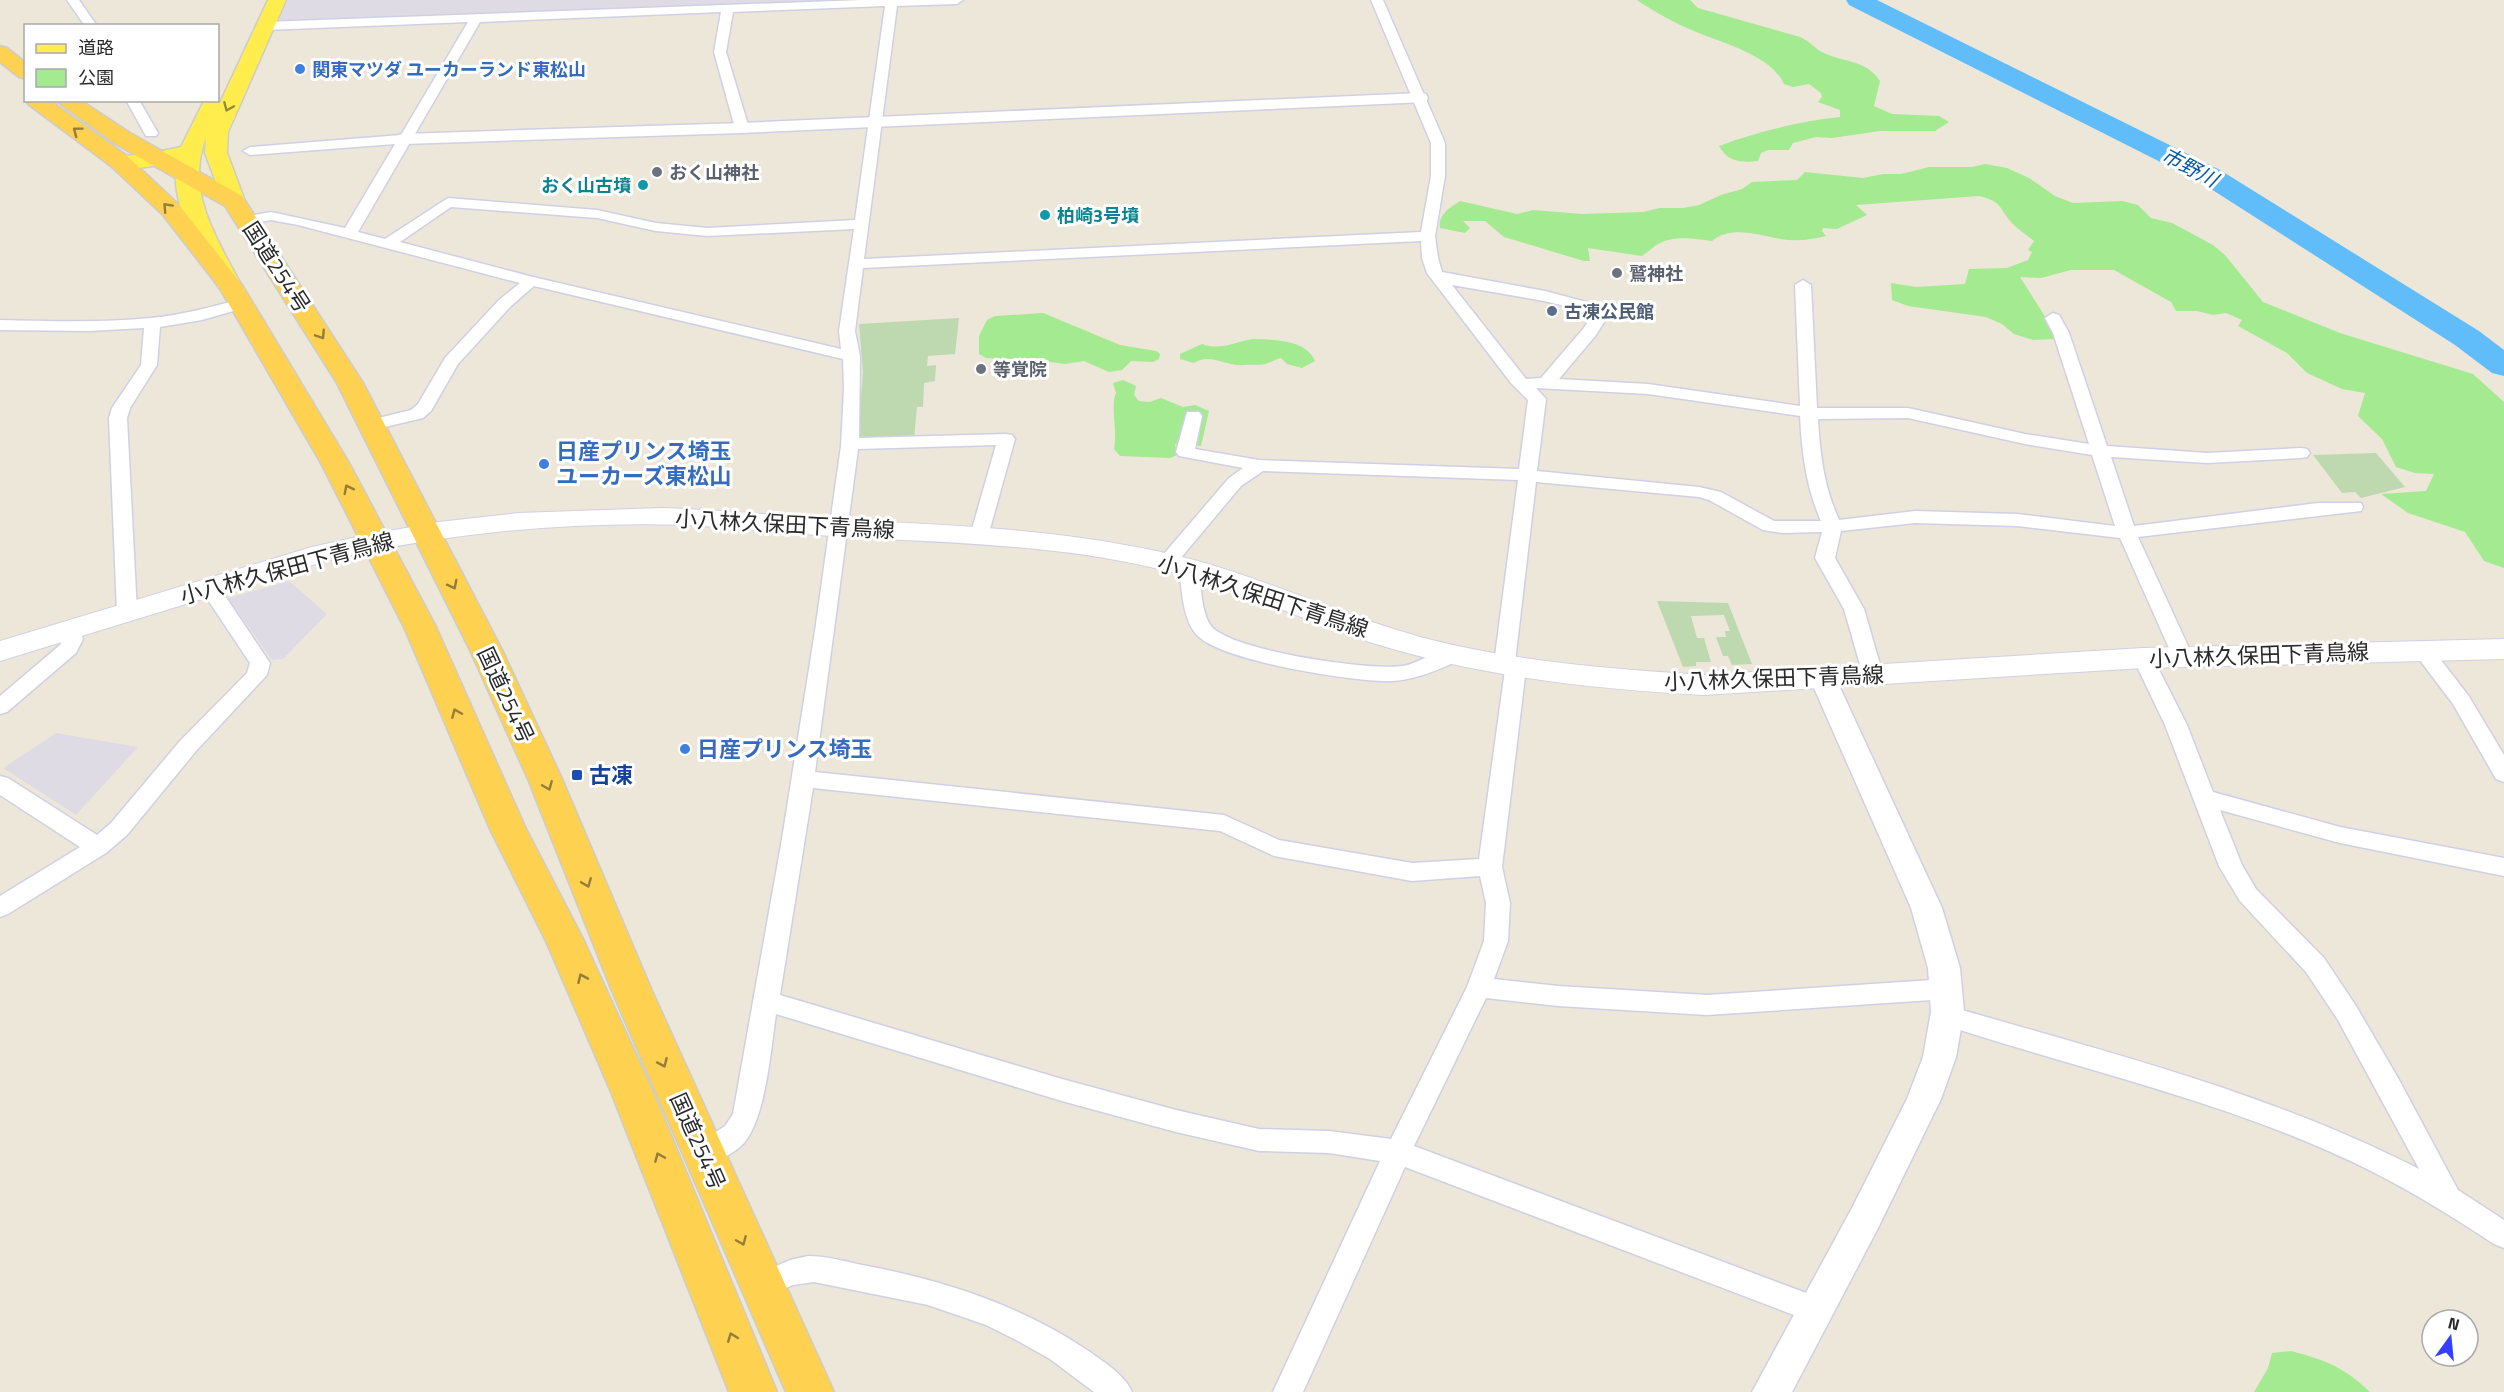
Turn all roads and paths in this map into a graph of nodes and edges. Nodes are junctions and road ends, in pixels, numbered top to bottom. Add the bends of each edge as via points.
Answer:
1 (74, 0) edge
2 (262, 0) edge
3 (277, 0) edge
4 (957, 0) edge
5 (1377, 0) edge
6 (892, 3) junction
7 (728, 9) junction
8 (476, 18) junction
9 (90, 24) edge
10 (265, 26) junction
11 (0, 52) edge
12 (24, 71) edge
13 (0, 74) edge
14 (219, 90) edge
15 (24, 92) edge
16 (1420, 98) junction
17 (38, 102) edge
18 (68, 102) edge
19 (133, 102) edge
20 (213, 102) edge
21 (877, 122) junction
22 (742, 128) junction
23 (404, 139) junction
24 (150, 147) junction
25 (198, 148) junction
26 (250, 151) dead end
27 (118, 161) junction
28 (241, 211) junction
29 (861, 224) junction
30 (350, 233) junction
31 (1428, 236) junction
32 (389, 243) junction
33 (857, 264) junction
34 (1439, 278) junction
35 (531, 281) junction
36 (1803, 285) dead end
37 (235, 295) junction
38 (2053, 318) dead end
39 (152, 322) junction
40 (0, 325) edge
41 (852, 356) junction
42 (1546, 383) junction
43 (1522, 384) junction
44 (1808, 413) junction
45 (1193, 416) dead end
46 (372, 425) junction
47 (850, 444) junction
48 (2100, 451) junction
49 (2301, 453) dead end
50 (1259, 465) junction
51 (1526, 475) junction
52 (2354, 507) dead end
53 (1833, 526) junction
54 (838, 528) junction
55 (426, 533) junction
56 (2127, 533) junction
57 (979, 536) junction
58 (375, 541) junction
59 (1178, 565) junction
60 (210, 588) junction
61 (127, 612) junction
62 (71, 630) junction
63 (2504, 649) edge
64 (0, 651) edge
65 (2423, 651) junction
66 (1452, 655) junction
67 (2183, 657) junction
68 (2143, 658) junction
69 (1510, 666) junction
70 (1873, 675) junction
71 (1823, 679) junction
72 (0, 707) edge
73 (2504, 774) edge
74 (804, 779) junction
75 (0, 784) edge
76 (2205, 798) junction
77 (98, 847) junction
78 (1490, 867) junction
79 (2504, 867) edge
80 (0, 908) edge
81 (1479, 987) junction
82 (766, 1001) junction
83 (1947, 1003) junction
84 (1398, 1152) junction
85 (704, 1154) junction
86 (2448, 1199) junction
87 (2504, 1235) edge
88 (761, 1286) junction
89 (1815, 1310) junction
90 (745, 1385) edge
91 (810, 1392) edge
92 (1117, 1392) edge
93 (1288, 1392) edge
94 (1771, 1392) edge

1 - 9 street
2 - 14 main road
3 - 10 main road
4 - 6 street
5 - 16 street
6 - 7 street
6 - 21 street
7 - 8 street
7 - 22 street via 720,52
8 - 10 street
8 - 23 street
10 -> 25 main road
11 - 12 highway
13 - 15 highway
16 - 21 street
16 - 31 street via 1439,153
27 -> 17 highway, 国道254号
18 - 24 highway, 国道254号 via 96,123
19 - 24 street
20 - 25 main road
21 - 22 street
21 - 29 street
22 - 23 street
23 - 26 street
23 - 30 street
24 - 25 highway, 国道254号
24 - 25 main road
24 - 27 main road via 129,163
25 - 28 highway, 国道254号
25 - 28 main road via 216,153
25 - 37 main road via 188,187 200,226
37 -> 27 highway, 国道254号 via 171,210
28 - 30 street
28 -> 46 highway, 国道254号 via 330,348
29 - 32 street via 707,232 656,227 597,214 448,202
29 - 33 street
30 - 32 street
31 - 33 street
31 - 34 street via 1430,258
32 - 35 street
33 - 41 street via 847,331
34 - 42 street via 1545,296 1603,311
34 - 43 street
35 - 41 street
35 - 46 street via 451,362 426,407 417,414
36 - 44 street
37 - 39 street via 202,315
58 -> 37 highway, 国道254号 via 335,463
38 - 48 street
39 - 40 street
39 - 61 street via 149,365 118,418
41 - 47 street
42 - 43 street
42 - 44 street via 1648,389
43 - 51 street via 1537,399
44 - 48 street via 1908,413
44 - 53 street via 1811,456 1820,498
45 - 50 street via 1185,452
46 - 55 highway, 国道254号
47 - 54 street
47 - 57 street via 1006,439
48 - 49 street via 2207,458
48 - 56 street
50 - 51 street
50 - 59 street via 1235,482
51 - 53 street via 1699,492 1715,496 1770,526
51 - 69 street
52 - 56 street
53 - 56 street via 1915,516 2017,520
53 - 70 street via 1825,558 1854,609
54 - 55 main road, 小八林久保田下青鳥線 via 640,516 533,521
54 - 57 main road, 小八林久保田下青鳥線
54 - 74 street
55 - 58 main road, 小八林久保田下青鳥線
55 -> 85 highway, 国道254号 via 486,650 545,779
56 - 67 street
57 - 59 main road, 小八林久保田下青鳥線 via 1067,544
58 - 60 main road, 小八林久保田下青鳥線
90 -> 58 highway, 国道254号 via 632,1092 565,941 508,829 420,627
59 - 66 main road, 小八林久保田下青鳥線 via 1389,638
59 - 66 street via 1204,630 1215,639 1242,649 1299,662 1386,674 1418,670
60 - 61 main road, 小八林久保田下青鳥線
60 - 77 street via 260,663 257,675 188,746 119,829
61 - 62 main road, 小八林久保田下青鳥線
62 - 64 main road, 小八林久保田下青鳥線
62 - 72 street via 69,648
63 - 65 main road, 小八林久保田下青鳥線
65 - 67 main road, 小八林久保田下青鳥線
65 - 73 street via 2461,700
66 - 69 main road, 小八林久保田下青鳥線
67 - 68 main road, 小八林久保田下青鳥線
68 - 70 main road, 小八林久保田下青鳥線
68 - 76 street via 2176,725
69 - 71 main road, 小八林久保田下青鳥線 via 1592,678 1704,685
69 - 78 street
70 - 71 main road, 小八林久保田下青鳥線
71 - 83 street via 1924,901 1939,942
74 - 78 street via 1224,823 1274,848 1412,872
74 - 82 street
75 - 77 street
76 - 79 street via 2340,835
76 - 86 street via 2231,866 2248,895 2315,965 2341,1003
77 - 80 street
78 - 81 street via 1498,903 1496,941
81 - 83 street via 1707,1005
81 - 84 street
82 - 84 street via 1176,1121 1258,1140 1329,1142
82 - 85 street via 740,1129 732,1139
83 - 86 street via 2271,1118 2376,1162
83 - 89 street via 1946,1033 1937,1071
84 - 89 street
84 - 93 street
85 -> 88 highway, 国道254号
86 - 87 street
88 - 91 highway, 国道254号
88 - 92 street via 793,1271 810,1269 892,1282 965,1303 1035,1334 1093,1370
89 - 94 street

